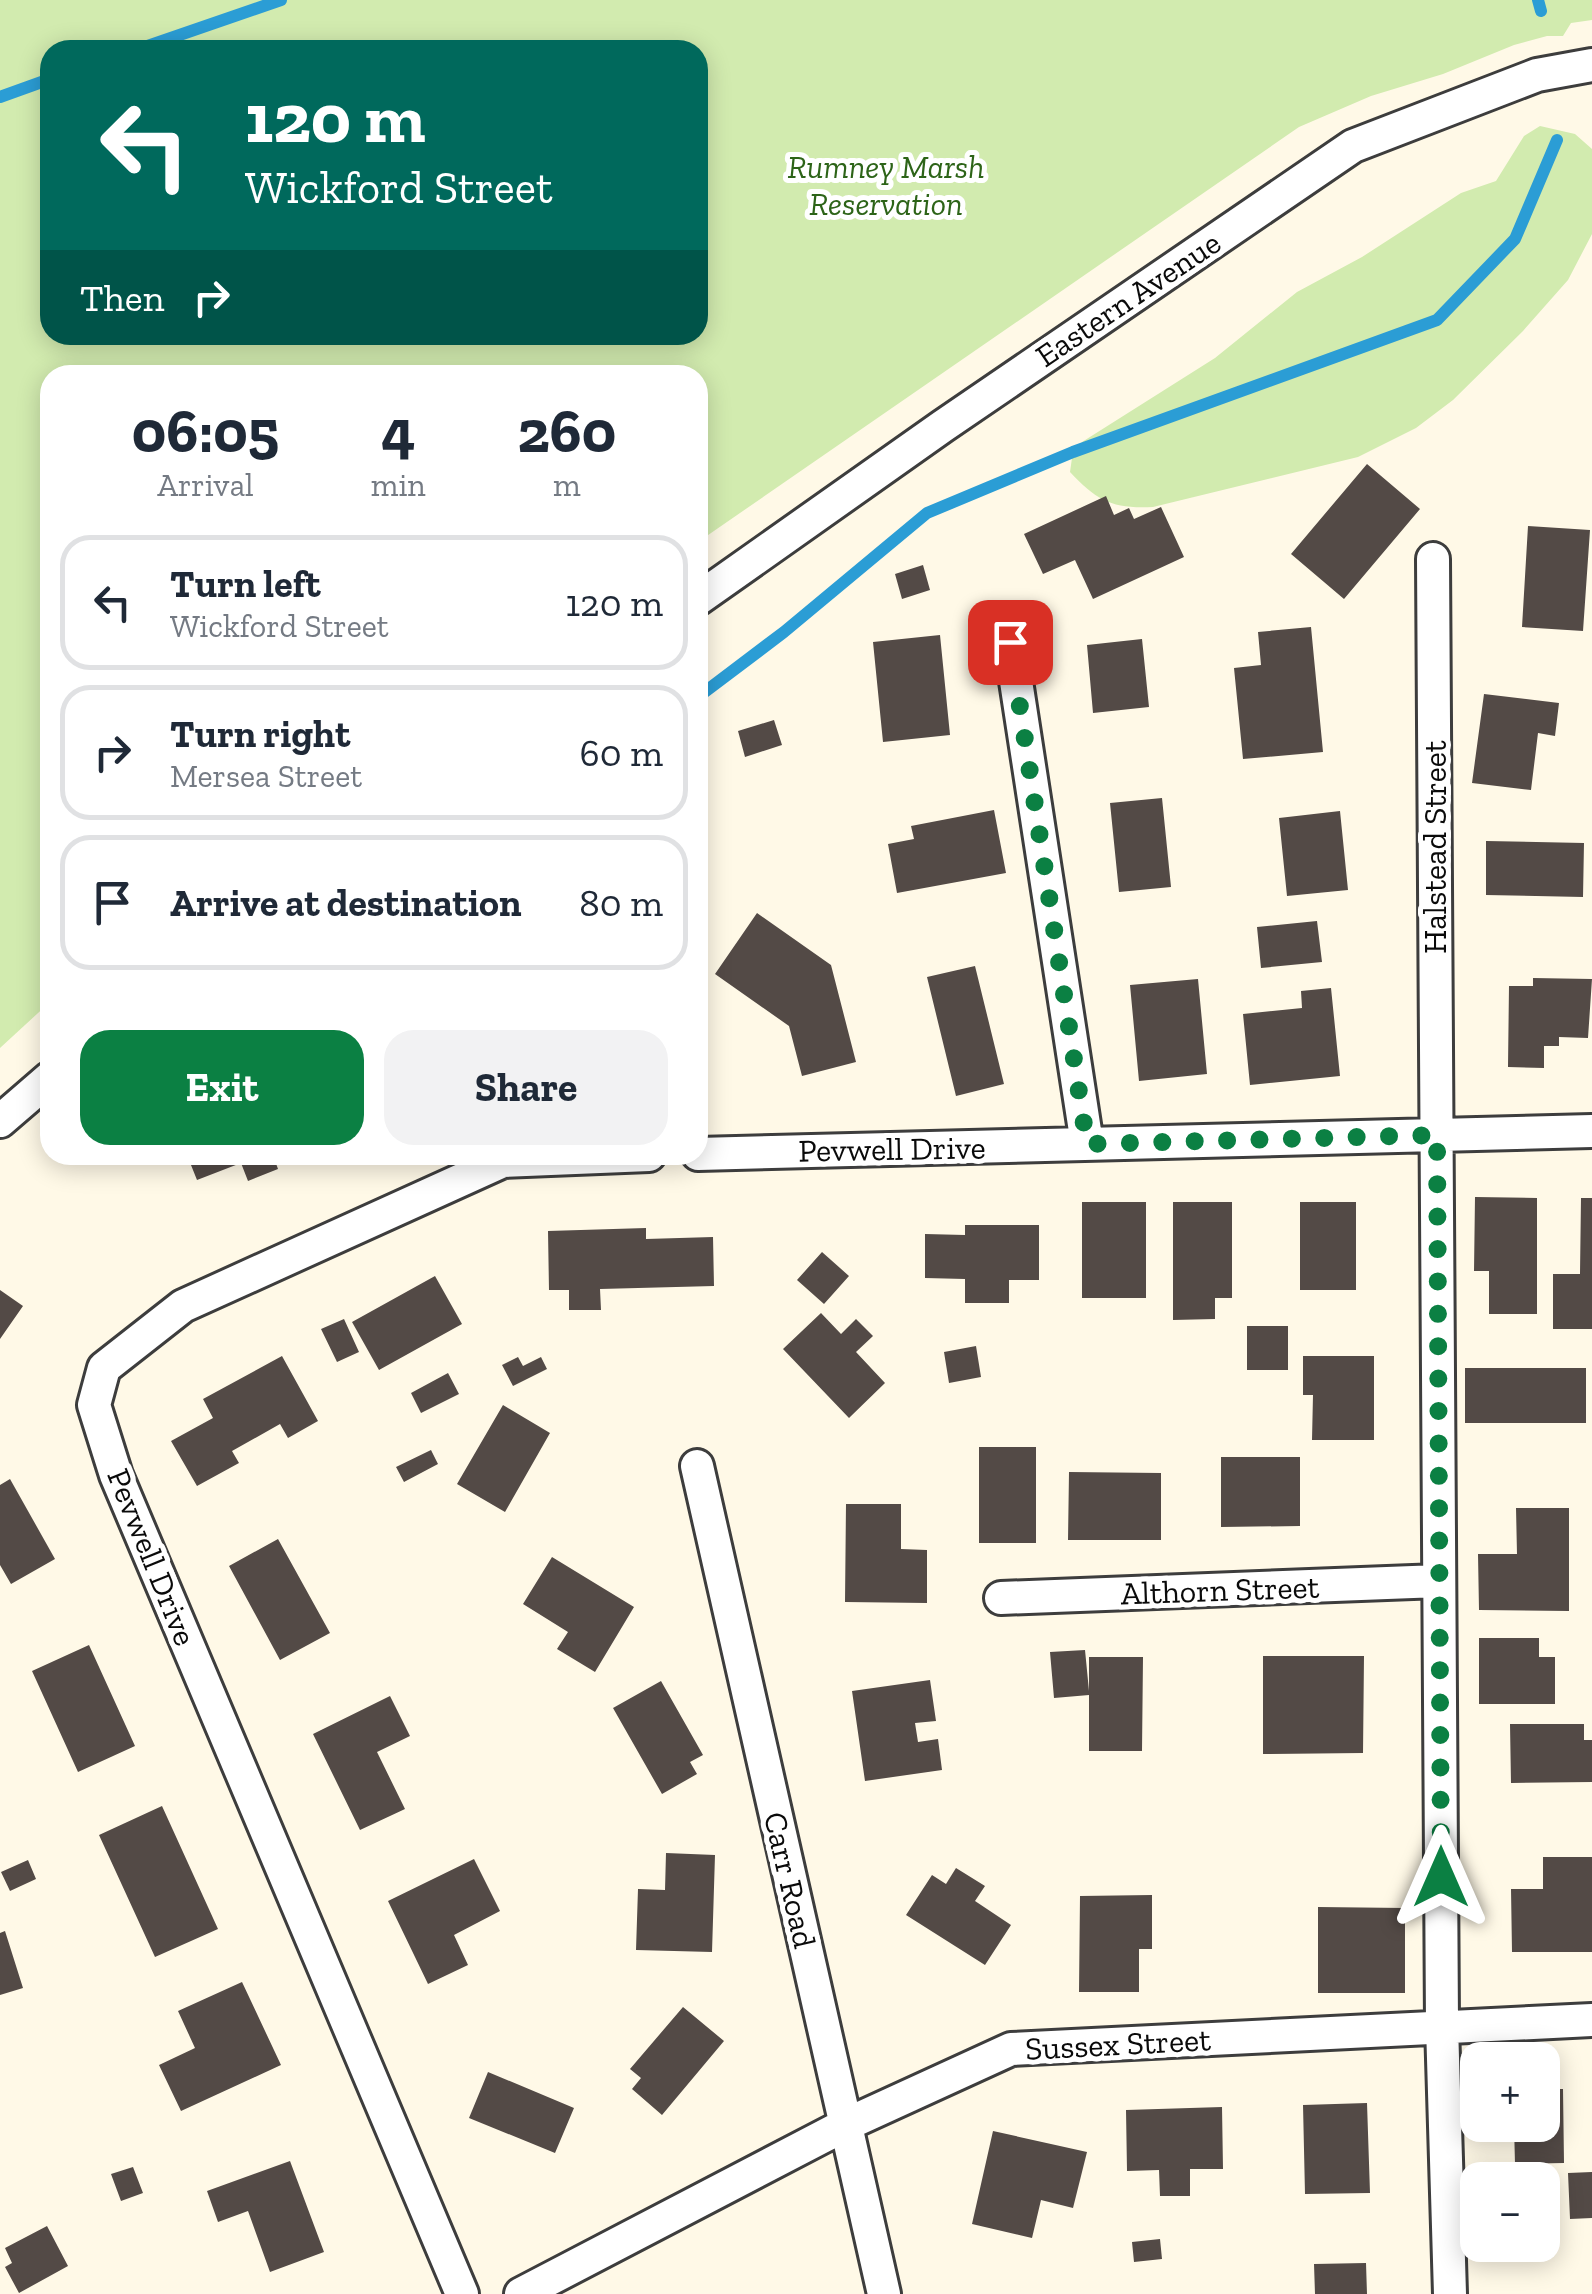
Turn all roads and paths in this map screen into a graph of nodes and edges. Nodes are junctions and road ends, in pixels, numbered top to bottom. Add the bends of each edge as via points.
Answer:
1 (1592, 65) edge
2 (1432, 559) dead end
3 (708, 592) edge
4 (1010, 642) dead end
5 (40, 1086) edge
6 (0, 1120) edge
7 (1592, 1131) edge
8 (1437, 1135) junction
9 (1087, 1144) junction
10 (708, 1154) edge
11 (491, 1165) edge
12 (698, 1466) dead end
13 (1440, 1581) junction
14 (1001, 1598) dead end
15 (1592, 2020) edge
16 (1442, 2025) junction
17 (845, 2126) junction
18 (462, 2294) edge
19 (521, 2294) edge
20 (884, 2294) edge
21 (1450, 2294) edge

1 - 3 street, Eastern Avenue via 1538,75 1353,146
2 - 8 street, Halstead Street
4 - 9 street
5 - 6 street
7 - 8 street, Pevwell Drive
8 - 9 street, Pevwell Drive
8 - 13 street, Halstead Street
9 - 10 street, Pevwell Drive
11 - 18 street, Pevwell Drive via 183,1306 104,1368 94,1405 124,1493
12 - 17 street, Carr Road
13 - 14 street, Althorn Street
13 - 16 street, Halstead Street
15 - 16 street, Sussex Street
16 - 17 street, Sussex Street via 1011,2049
16 - 21 street, Halstead Street
17 - 19 street, Sussex Street
17 - 20 street, Carr Road

